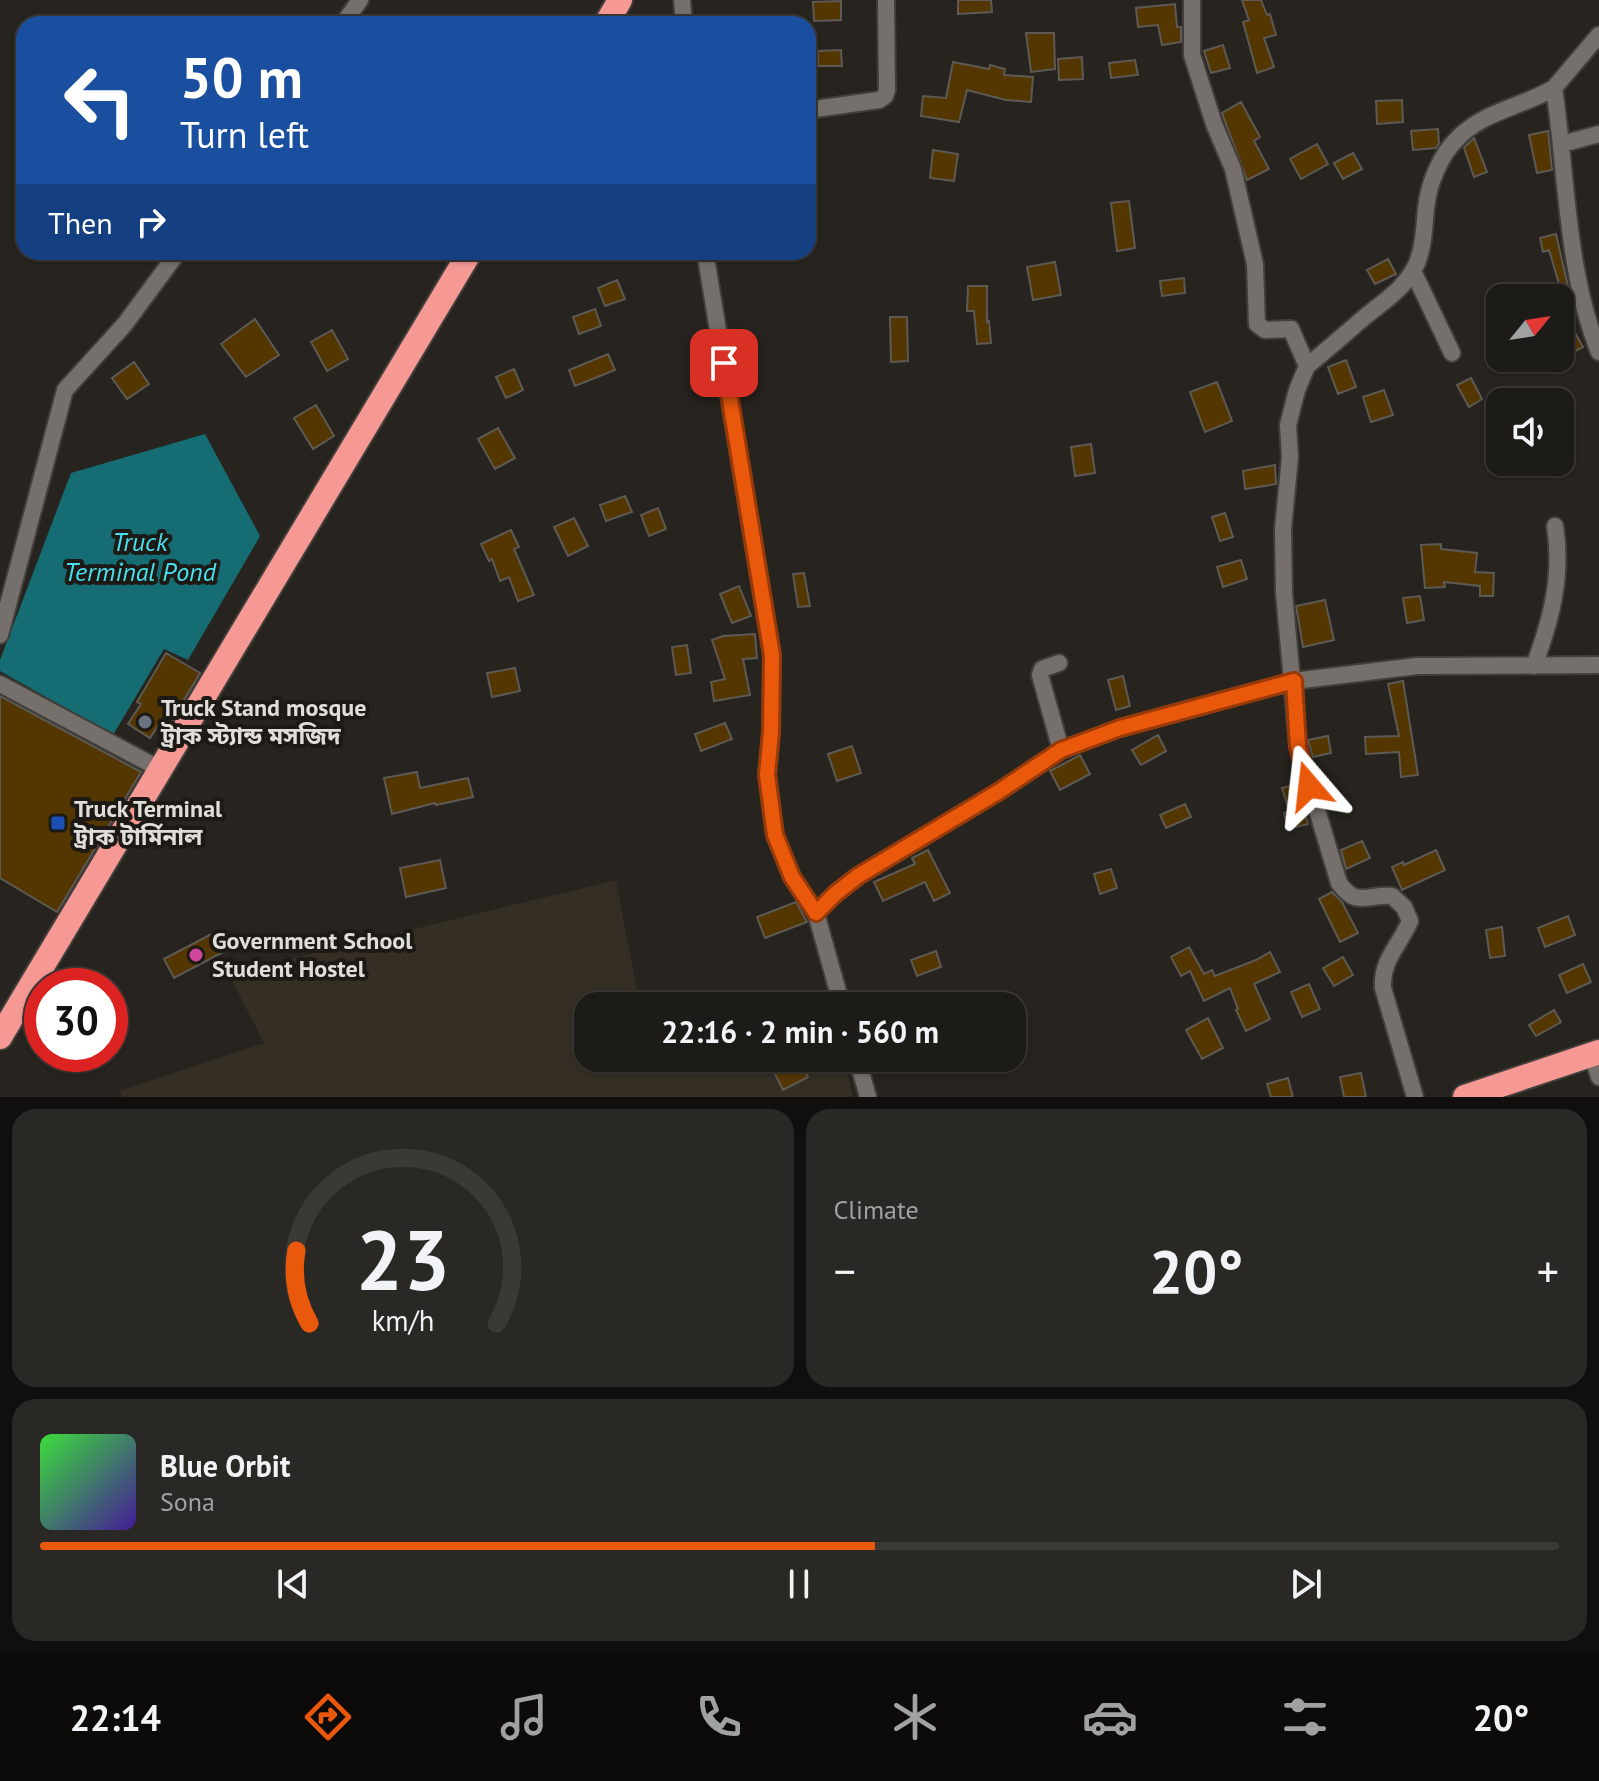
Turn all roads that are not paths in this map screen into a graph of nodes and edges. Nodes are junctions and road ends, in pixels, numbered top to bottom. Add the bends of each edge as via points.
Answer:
1 (886, 0) edge
2 (1192, 0) edge
3 (1599, 35) edge
4 (1554, 88) junction
5 (816, 109) edge
6 (1599, 134) edge
7 (1562, 144) junction
8 (172, 260) edge
9 (465, 260) edge
10 (706, 260) edge
11 (1413, 271) junction
12 (1599, 352) edge
13 (1452, 353) dead end
14 (1307, 366) junction
15 (1555, 526) dead end
16 (4, 606) edge
17 (0, 635) edge
18 (1059, 663) dead end
19 (1599, 665) edge
20 (1534, 666) junction
21 (1294, 681) junction
22 (0, 684) edge
23 (1061, 750) junction
24 (160, 769) junction
25 (816, 913) junction
26 (838, 992) edge
27 (0, 1037) edge
28 (1597, 1061) edge
29 (861, 1072) edge
30 (868, 1097) edge
31 (1415, 1097) edge
32 (1465, 1097) edge

1 - 5 street via 885,96
2 - 14 street via 1192,55 1233,169 1255,264 1257,324 1265,330 1291,329
3 - 4 street
4 - 7 street
4 - 11 street via 1484,117 1446,152 1430,186 1426,232
6 - 7 street
7 - 12 street via 1574,258
8 - 16 street via 125,324 65,390
9 - 24 highway
10 - 25 street via 772,655 767,775 775,835 792,877
11 - 13 street
11 - 14 street via 1399,290
14 - 21 street via 1288,425 1283,529
15 - 20 street via 1557,584
16 - 17 street
18 - 23 street via 1042,669 1040,675
19 - 20 street
20 - 21 street via 1417,666
21 - 23 street via 1120,728
21 - 31 street via 1298,747 1339,883 1348,896 1362,900 1392,896 1410,921 1381,972
22 - 24 street
23 - 25 street via 858,876
24 - 27 highway
25 - 26 street
28 - 32 highway
29 - 30 street

